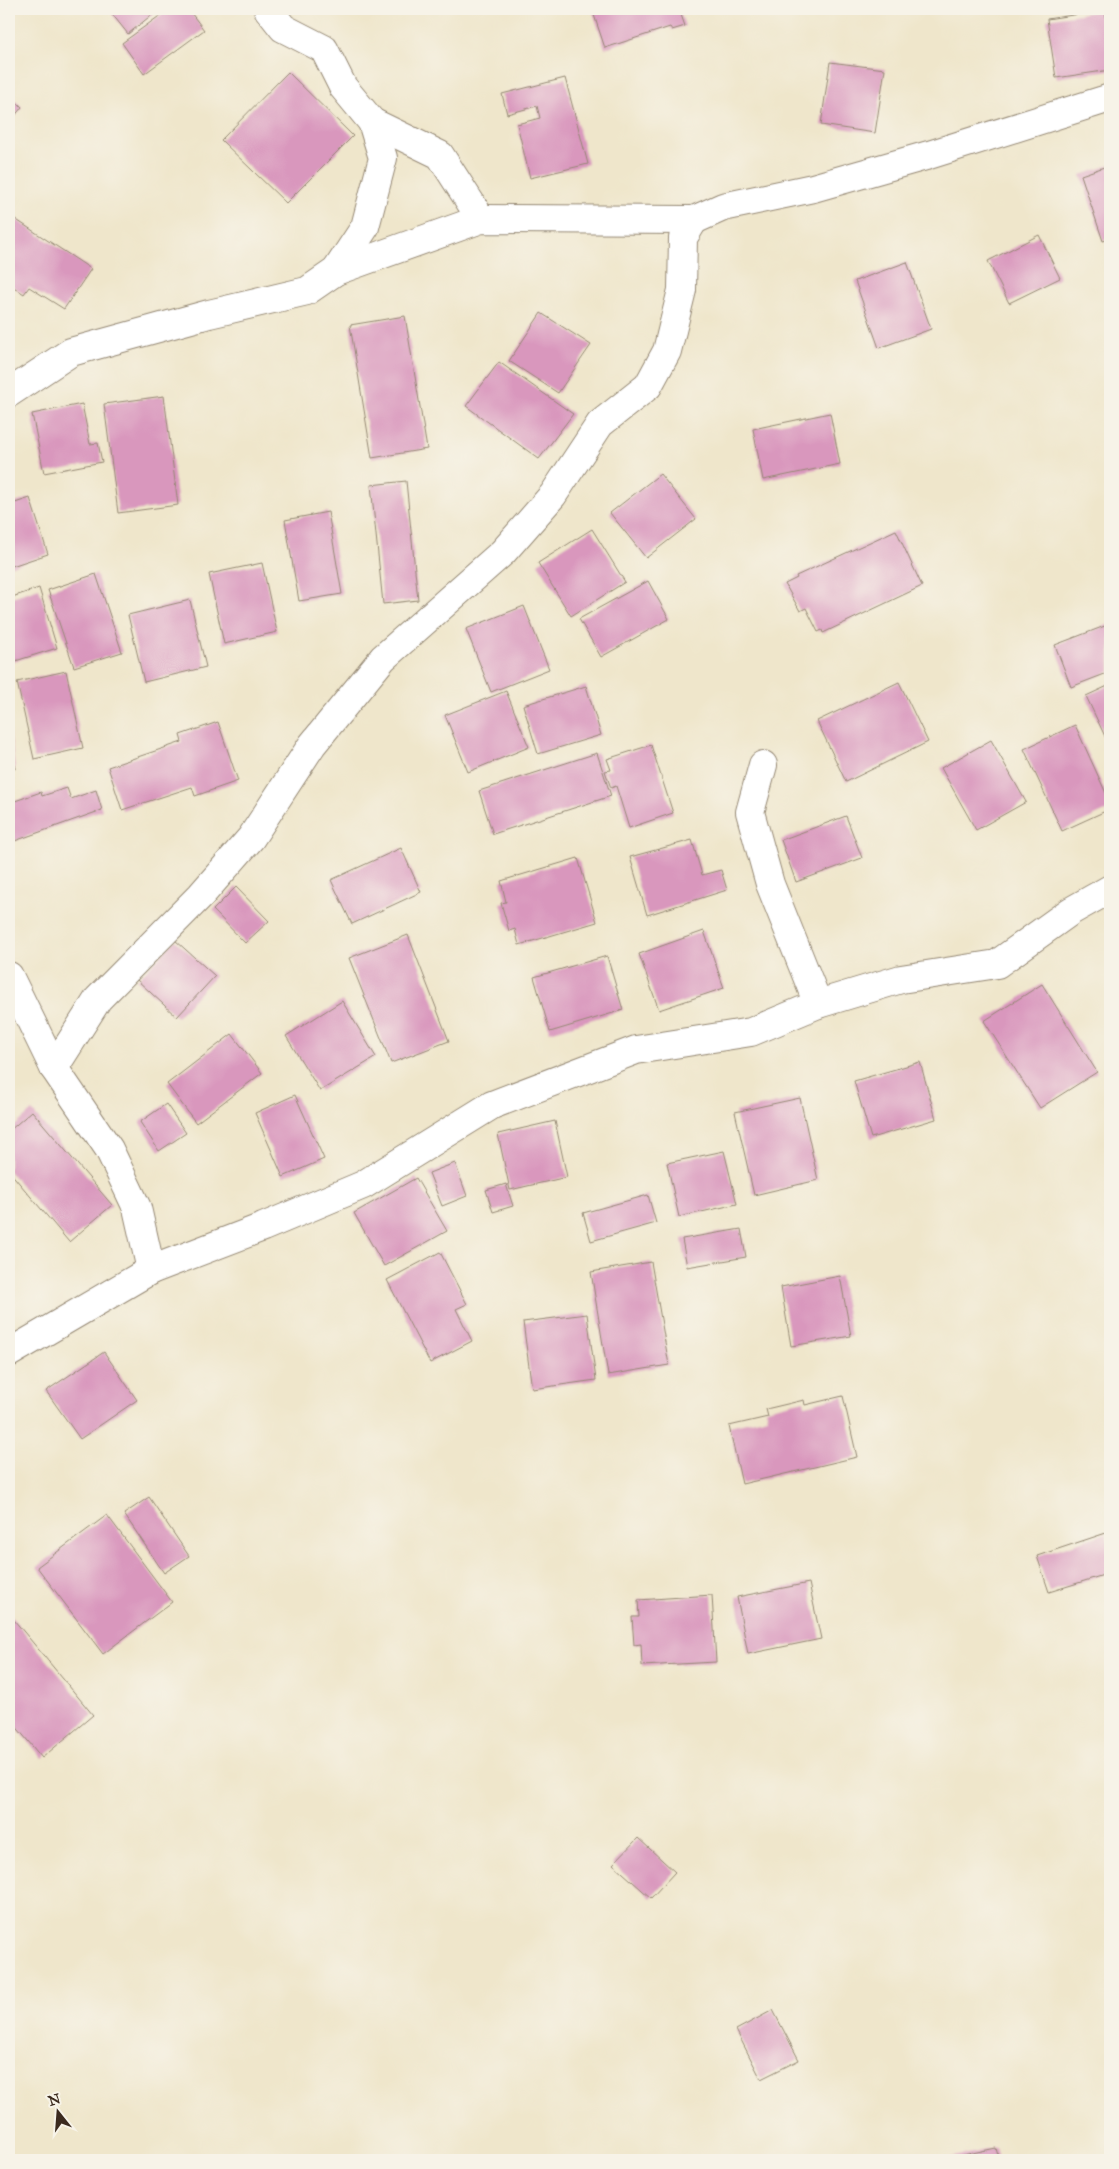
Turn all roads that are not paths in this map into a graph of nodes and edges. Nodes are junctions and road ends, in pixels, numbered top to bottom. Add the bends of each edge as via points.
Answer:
1 (268, 9) edge
2 (1110, 98) edge
3 (372, 122) junction
4 (481, 219) junction
5 (694, 220) junction
6 (336, 271) junction
7 (9, 393) edge
8 (763, 765) dead end
9 (1110, 889) edge
10 (9, 976) edge
11 (818, 1004) junction
12 (54, 1068) junction
13 (152, 1270) junction
14 (9, 1353) edge

1 - 3 street via 283,28 324,48 344,87
2 - 5 street via 813,188 723,207
3 - 4 street via 440,154
3 - 6 street via 383,158 365,227
4 - 5 street
4 - 6 street
5 - 12 street via 683,238 682,290 667,351 648,386 600,424 552,495 504,552 383,658 312,746 250,838 201,895 98,999
6 - 7 street via 307,291 71,352
8 - 11 street via 750,812 770,884
9 - 11 street via 1071,911 997,964 900,979
10 - 12 street
11 - 13 street via 751,1032 636,1050 492,1105 363,1185
12 - 13 street via 109,1149 137,1208
13 - 14 street

